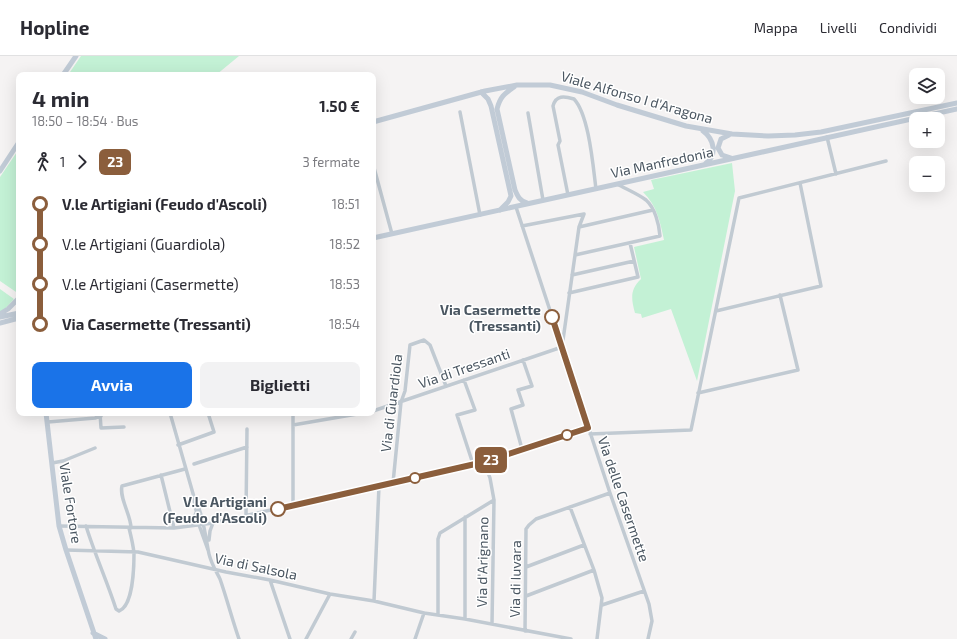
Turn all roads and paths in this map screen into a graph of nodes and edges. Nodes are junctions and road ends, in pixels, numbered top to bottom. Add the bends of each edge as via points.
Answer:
1 (76, 56) edge
2 (65, 72) edge
3 (517, 85) junction
4 (481, 92) junction
5 (957, 103) edge
6 (957, 109) edge
7 (460, 112) dead end
8 (528, 113) dead end
9 (376, 121) edge
10 (699, 128) junction
11 (732, 134) junction
12 (827, 137) junction
13 (16, 147) edge
14 (736, 158) junction
15 (886, 161) dead end
16 (701, 166) junction
17 (0, 171) edge
18 (836, 174) junction
19 (376, 175) edge
20 (800, 183) junction
21 (617, 184) junction
22 (596, 189) junction
23 (568, 195) junction
24 (543, 200) junction
25 (529, 204) junction
26 (516, 207) junction
27 (499, 210) junction
28 (653, 210) junction
29 (480, 215) junction
30 (522, 226) junction
31 (579, 227) junction
32 (392, 234) junction
33 (376, 237) edge
34 (630, 243) junction
35 (575, 255) junction
36 (634, 261) junction
37 (572, 275) junction
38 (569, 293) junction
39 (780, 295) junction
40 (16, 301) edge
41 (716, 311) junction
42 (0, 314) edge
43 (16, 314) edge
44 (0, 317) edge
45 (16, 319) edge
46 (0, 323) edge
47 (562, 347) junction
48 (523, 360) junction
49 (464, 380) junction
50 (446, 386) junction
51 (698, 393) junction
52 (401, 402) junction
53 (376, 410) edge
54 (47, 416) edge
55 (97, 416) edge
56 (100, 416) edge
57 (171, 416) edge
58 (209, 416) edge
59 (293, 416) edge
60 (340, 416) edge
61 (48, 422) junction
62 (293, 425) junction
63 (124, 427) dead end
64 (588, 428) junction
65 (247, 429) dead end
66 (590, 434) junction
67 (178, 445) junction
68 (247, 447) junction
69 (95, 448) dead end
70 (522, 450) junction
71 (484, 462) junction
72 (52, 463) junction
73 (194, 464) dead end
74 (473, 464) junction
75 (185, 469) junction
76 (161, 475) junction
77 (393, 483) junction
78 (380, 486) junction
79 (610, 494) junction
80 (194, 497) junction
81 (494, 500) junction
82 (293, 505) junction
83 (570, 507) junction
84 (196, 512) junction
85 (246, 516) junction
86 (465, 517) junction
87 (213, 523) junction
88 (201, 525) junction
89 (59, 526) junction
90 (86, 526) junction
91 (190, 526) junction
92 (130, 528) junction
93 (174, 528) junction
94 (208, 543) junction
95 (584, 545) junction
96 (66, 550) junction
97 (94, 551) junction
98 (134, 551) junction
99 (210, 554) junction
100 (526, 567) junction
101 (214, 569) junction
102 (594, 570) junction
103 (270, 580) junction
104 (644, 592) junction
105 (330, 594) junction
106 (526, 596) junction
107 (374, 601) junction
108 (602, 605) junction
109 (424, 613) junction
110 (438, 614) junction
111 (465, 619) junction
112 (492, 624) junction
113 (525, 630) junction
114 (355, 632) dead end
115 (94, 633) junction
116 (96, 639) edge
117 (105, 639) edge
118 (238, 639) edge
119 (290, 639) edge
120 (306, 639) edge
121 (351, 639) edge
122 (415, 639) edge
123 (571, 639) edge
124 (597, 639) edge
125 (648, 639) edge

1 - 2 main road
3 - 4 main road, Viale Alfonso I d'Aragona
3 - 10 main road, Viale Alfonso I d'Aragona via 550,85 582,92 652,116
3 - 25 main road via 500,99 497,109 515,190 519,199
4 - 9 main road, Viale Alfonso I d'Aragona
4 - 27 main road via 491,106 511,196
5 - 11 main road via 821,132 777,136
6 - 12 main road, Via Manfredonia
7 - 29 street
8 - 24 street
10 - 11 main road, Viale Alfonso I d'Aragona
10 - 16 main road via 710,138 714,151 710,160
11 - 14 main road via 721,138 718,148 724,156
12 - 14 main road, Via Manfredonia
12 - 18 street
13 - 17 main road
14 - 16 main road, Via Manfredonia
15 - 18 street
16 - 21 main road, Via Manfredonia
18 - 20 street
19 - 32 street
20 - 39 street via 821,286
20 - 41 street via 739,198
21 - 22 main road, Via Manfredonia
21 - 28 street via 646,200
22 - 23 main road, Via Manfredonia
22 - 23 street via 582,113 574,99 563,96 554,101 553,106
23 - 24 main road, Via Manfredonia
24 - 25 main road, Via Manfredonia
25 - 26 main road, Via Manfredonia
26 - 27 main road, Via Manfredonia
26 - 30 street, Via delle Casermette
27 - 29 main road, Via Manfredonia
28 - 31 street
28 - 34 street via 660,236
29 - 32 main road, Via Manfredonia
30 - 31 street via 584,214
30 - 47 street, Via delle Casermette
31 - 35 street
32 - 33 main road, Via Manfredonia
34 - 35 street
34 - 36 street
35 - 37 street
36 - 37 street
36 - 38 street via 638,277
37 - 38 street
38 - 47 street
39 - 41 street
39 - 51 street via 798,370
40 - 42 main road
41 - 51 street
43 - 44 main road
45 - 46 main road
47 - 48 street, Via di Tressanti
47 - 64 street, Via delle Casermette
48 - 49 street, Via di Tressanti
48 - 70 street via 532,386 518,390 523,405 511,409
49 - 50 street, Via di Tressanti
49 - 74 street via 475,410 457,416
50 - 52 street, Via di Tressanti
50 - 52 street, Via di Guardiola via 430,344 424,340 410,345 405,391
51 - 66 street via 691,430
52 - 53 street, Via di Tressanti
52 - 77 street, Via di Guardiola
54 - 61 main road, Viale Fortore
55 - 61 street
56 - 63 street via 101,428
57 - 67 street
58 - 67 street via 214,432
59 - 62 street
60 - 62 street
61 - 72 main road, Viale Fortore
62 - 82 street
64 - 66 street, Via delle Casermette
64 - 70 street
65 - 68 street
66 - 79 street, Via delle Casermette
67 - 75 street
68 - 73 street
68 - 85 street
69 - 72 street
70 - 71 street
71 - 74 street
71 - 81 street, Via d'Arignano via 492,483
72 - 89 main road, Viale Fortore
74 - 77 street
75 - 76 street
75 - 80 street
76 - 92 street via 122,486 131,520
76 - 93 street
77 - 78 street
78 - 82 street
78 - 107 street
79 - 83 street, Via di Iuvara
79 - 104 street, Via delle Casermette
80 - 84 street
80 - 88 street
81 - 86 street, Via d'Arignano
81 - 112 street, Via d'Arignano
82 - 85 street
83 - 95 street
83 - 100 street, Via di Iuvara via 536,519 526,529
84 - 88 street
84 - 91 street
85 - 87 street
86 - 110 street, Via d'Arignano via 443,530 438,539
86 - 111 street
87 - 88 street
87 - 94 street
88 - 91 street
88 - 94 street
88 - 99 street via 204,543
89 - 90 street
89 - 96 main road, Viale Fortore
90 - 92 street
90 - 97 street
91 - 93 street
92 - 93 street
92 - 98 street
94 - 99 street
95 - 100 street
95 - 102 street
96 - 97 street, Via di Salsola
96 - 115 main road, Viale Fortore
97 - 98 street, Via di Salsola
97 - 98 street via 119,611 128,603
98 - 101 street, Via di Salsola
99 - 101 street
100 - 106 street, Via di Iuvara
101 - 103 street, Via di Salsola
101 - 118 street via 220,579
102 - 106 street
102 - 108 street
103 - 105 street, Via di Salsola
103 - 119 street
104 - 108 street
104 - 125 street, Via delle Casermette via 652,621
105 - 107 street, Via di Salsola
105 - 120 street
106 - 113 street, Via di Iuvara
107 - 109 street, Via di Salsola
108 - 124 street
109 - 110 street, Via di Salsola
109 - 122 street
110 - 111 street, Via di Salsola
111 - 112 street, Via di Salsola
112 - 113 street, Via di Salsola
113 - 123 street, Via di Salsola
114 - 121 street
115 - 116 main road, Viale Fortore
115 - 117 main road

